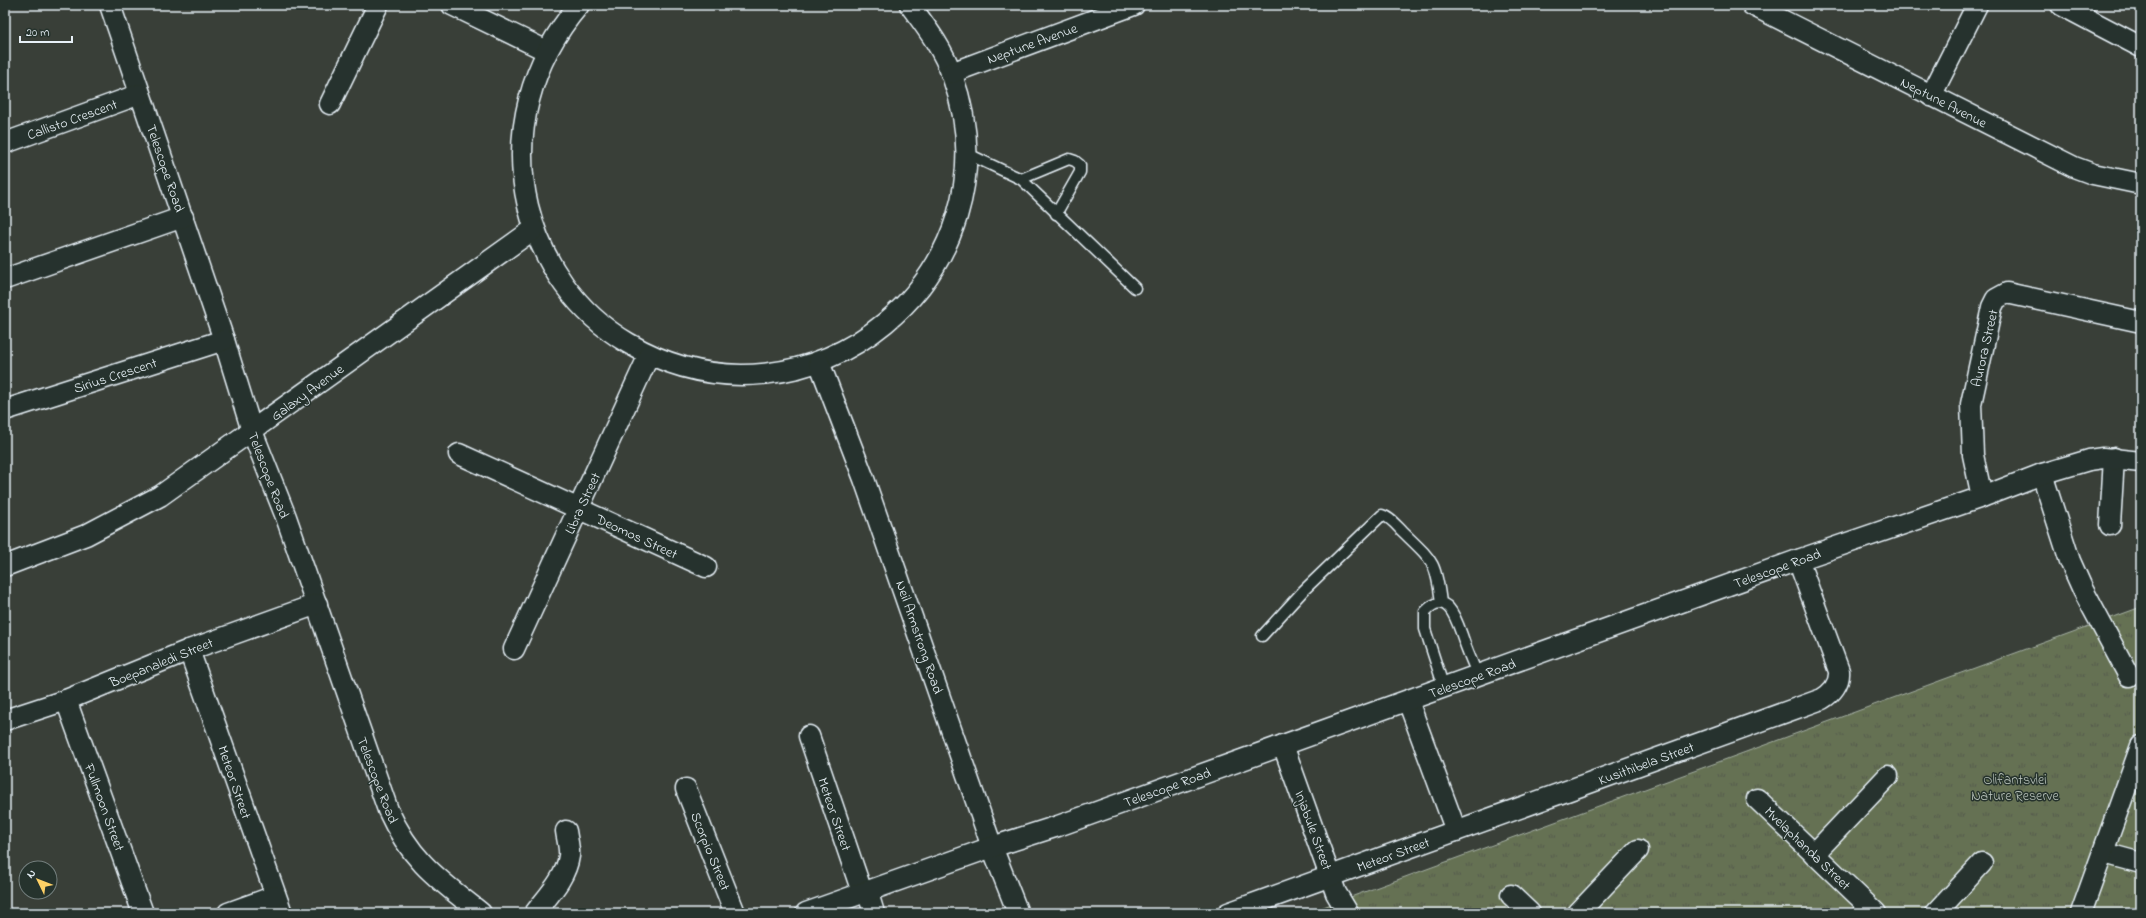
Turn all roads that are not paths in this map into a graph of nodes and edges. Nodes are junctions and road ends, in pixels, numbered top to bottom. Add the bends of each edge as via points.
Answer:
1 (110, 5) edge
2 (378, 5) edge
3 (452, 5) edge
4 (579, 5) edge
5 (910, 5) edge
6 (1134, 5) edge
7 (1752, 5) edge
8 (1977, 5) edge
9 (2061, 5) edge
10 (2141, 46) edge
11 (547, 51) junction
12 (952, 73) junction
13 (140, 94) junction
14 (1931, 96) junction
15 (330, 104) dead end
16 (5, 143) edge
17 (966, 152) junction
18 (1021, 179) junction
19 (2141, 184) edge
20 (1056, 214) junction
21 (183, 217) junction
22 (534, 229) junction
23 (5, 279) edge
24 (1134, 288) dead end
25 (2141, 322) edge
26 (224, 340) junction
27 (649, 355) junction
28 (819, 362) junction
29 (5, 410) edge
30 (252, 431) junction
31 (459, 454) dead end
32 (2114, 458) junction
33 (2141, 462) edge
34 (2042, 474) junction
35 (1982, 497) junction
36 (579, 509) junction
37 (2110, 525) dead end
38 (1798, 560) junction
39 (5, 566) edge
40 (706, 567) dead end
41 (1441, 603) junction
42 (317, 604) junction
43 (1262, 636) dead end
44 (189, 650) junction
45 (514, 650) dead end
46 (1478, 676) junction
47 (2130, 676) dead end
48 (1444, 688) junction
49 (66, 700) junction
50 (1408, 701) junction
51 (5, 720) edge
52 (809, 736) dead end
53 (1283, 745) junction
54 (2141, 746) edge
55 (1888, 776) dead end
56 (686, 789) dead end
57 (1757, 799) dead end
58 (566, 831) dead end
59 (1456, 831) junction
60 (992, 847) junction
61 (1638, 850) dead end
62 (2104, 853) junction
63 (1814, 854) junction
64 (1982, 863) dead end
65 (2141, 863) edge
66 (1331, 877) junction
67 (864, 891) junction
68 (1511, 896) dead end
69 (278, 904) edge
70 (143, 913) edge
71 (228, 913) edge
72 (481, 913) edge
73 (535, 913) edge
74 (735, 913) edge
75 (806, 913) edge
76 (874, 913) edge
77 (1018, 913) edge
78 (1228, 913) edge
79 (1348, 913) edge
80 (1530, 913) edge
81 (1578, 913) edge
82 (1876, 913) edge
83 (1936, 913) edge
84 (2081, 913) edge

1 - 13 street, Telescope Road
2 - 15 street
3 - 11 street
4 - 11 street via 565,21
5 - 12 street via 932,34
6 - 12 street, Neptune Avenue
7 - 14 street, Neptune Avenue
8 - 14 street
9 - 10 street
11 - 22 street via 530,93 521,139 523,185
12 - 17 street via 961,105
13 - 16 street, Callisto Crescent
13 - 21 street, Telescope Road
14 - 19 street, Neptune Avenue via 2074,167 2093,174
17 - 18 lane
17 - 28 street via 964,180 957,213 940,257 925,280 909,302 889,321 868,337
18 - 20 lane
18 - 20 lane via 1069,159 1076,161 1080,165 1080,172
20 - 24 lane
21 - 23 street
21 - 26 street, Telescope Road
22 - 27 street via 553,269 579,304 611,333
22 - 30 street, Galaxy Avenue
25 - 35 street, Aurora Street via 2007,293 1996,299 1971,404 1973,455
26 - 29 street, Sirius Crescent
26 - 30 street, Telescope Road
27 - 28 street via 676,366 733,376 762,375
27 - 36 street, Libra Street
28 - 60 street, Neil Armstrong Road via 864,479
30 - 39 street, Galaxy Avenue via 133,512 86,534
30 - 42 street, Telescope Road
31 - 36 street, Deomos Street
32 - 33 street, Telescope Road
32 - 34 street, Telescope Road via 2089,460
32 - 37 street
34 - 35 street, Telescope Road
34 - 47 street via 2076,576
35 - 38 street, Telescope Road
36 - 40 street, Deomos Street
36 - 45 street, Libra Street
38 - 46 street, Telescope Road
38 - 59 street, Kusithibela Street via 1839,671 1836,686 1826,697
41 - 43 lane via 1438,579 1430,558 1382,515 1304,590
41 - 46 lane via 1452,610 1456,617
41 - 48 lane via 1429,607 1424,617 1429,646
42 - 44 street, Boepanaledi Street
42 - 72 street, Telescope Road via 366,750 397,829 407,846 433,875
44 - 49 street, Boepanaledi Street
44 - 69 street, Meteor Street
46 - 48 street, Telescope Road
48 - 50 street, Telescope Road
49 - 51 street, Boepanaledi Street
49 - 70 street, Fullmoon Street
50 - 53 street, Telescope Road
50 - 59 street
52 - 67 street, Meteor Street
53 - 60 street, Telescope Road via 1058,826
53 - 66 street, Injabule Street
54 - 62 street
55 - 63 street
56 - 74 street, Scorpio Street
57 - 63 street, Mvelaphanda Street
58 - 73 street via 570,855 566,868
59 - 66 street, Meteor Street
60 - 67 street, Telescope Road
60 - 77 street, Neil Armstrong Road
61 - 81 street
62 - 65 street
62 - 84 street
63 - 82 street, Mvelaphanda Street
64 - 83 street
66 - 78 street
66 - 79 street, Injabule Street via 1339,900
67 - 75 street, Telescope Road
67 - 76 street, Meteor Street
68 - 80 street
69 - 71 street

